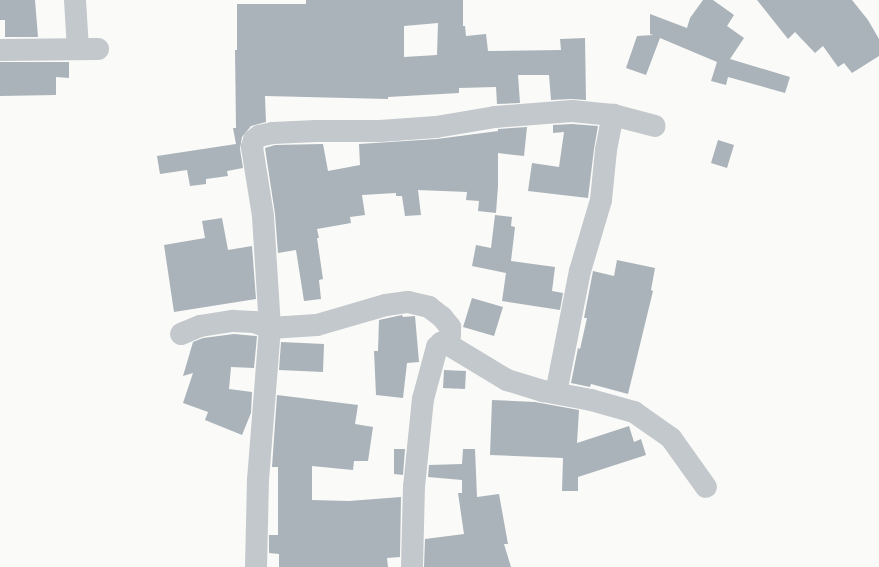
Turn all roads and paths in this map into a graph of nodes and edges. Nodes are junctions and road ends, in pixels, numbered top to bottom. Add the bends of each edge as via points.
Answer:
1 (75, 0) edge
2 (0, 50) edge
3 (613, 115) junction
4 (655, 126) dead end
5 (270, 328) junction
6 (181, 334) dead end
7 (447, 344) junction
8 (556, 393) junction
9 (706, 487) dead end
10 (256, 567) edge
11 (412, 567) edge

1 - 2 street via 88,49
3 - 4 street
3 - 5 street via 572,111 495,117 436,127 380,131 316,131 259,136 254,140 252,147 263,216
3 - 8 street via 606,150 601,200 580,271
5 - 6 street via 254,322 233,321 200,326
5 - 7 street via 317,325 386,305 408,302 429,307 442,317 450,327
5 - 10 street via 258,480
7 - 8 street via 507,380
7 - 11 street via 441,343 437,347 423,399 414,487
8 - 9 street via 634,412 671,438

